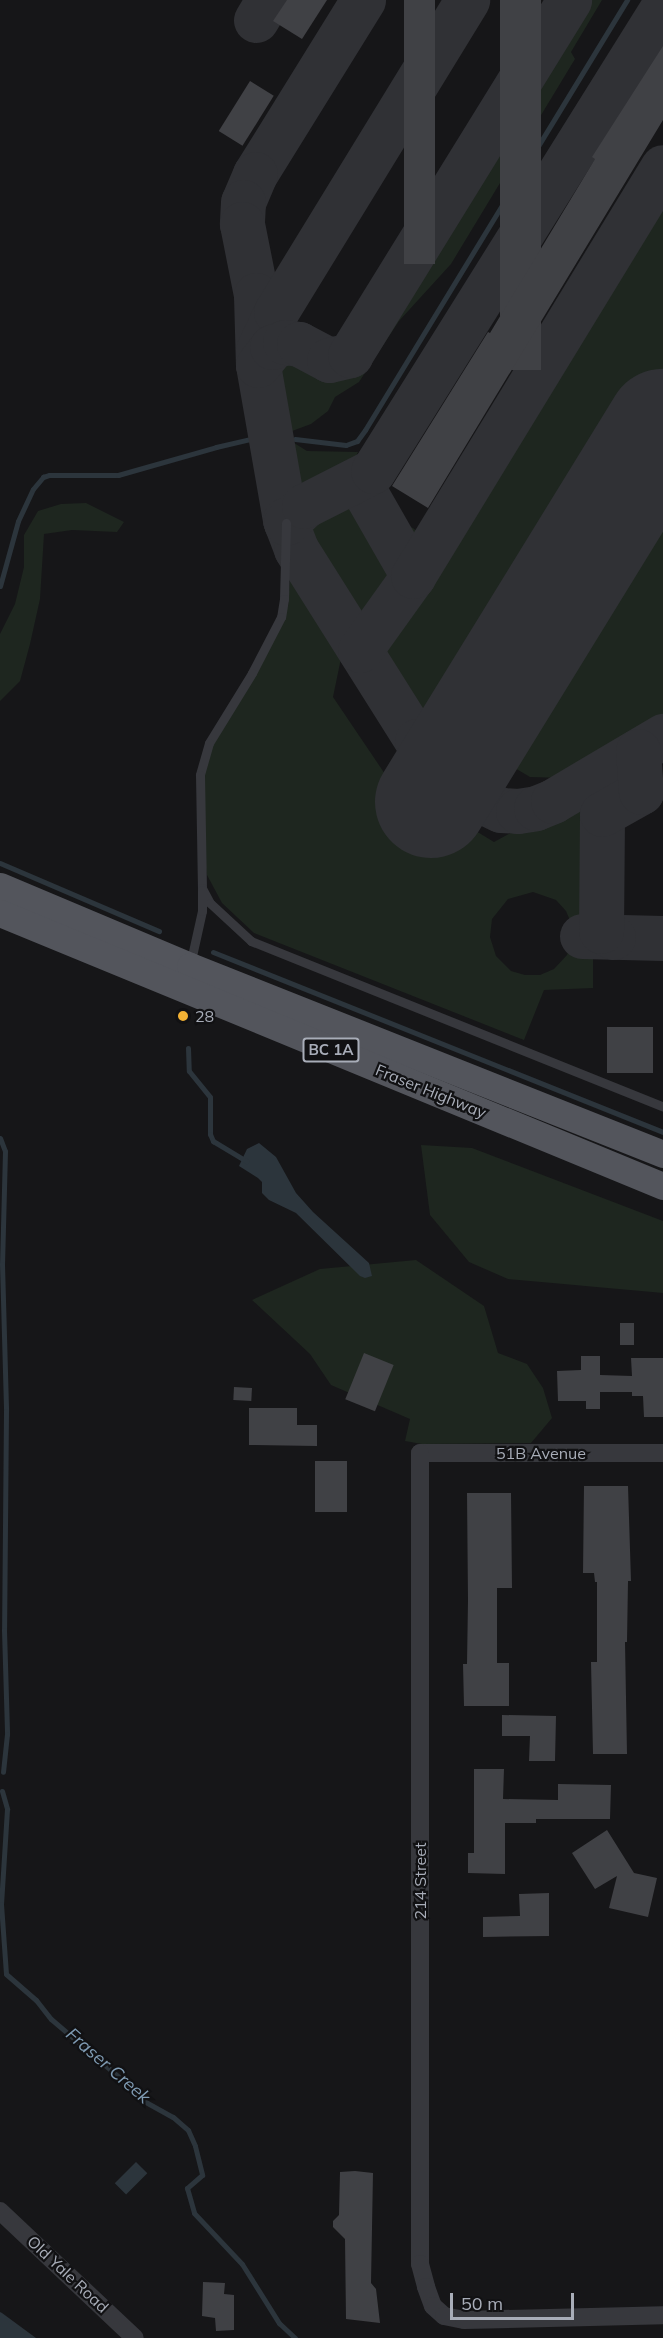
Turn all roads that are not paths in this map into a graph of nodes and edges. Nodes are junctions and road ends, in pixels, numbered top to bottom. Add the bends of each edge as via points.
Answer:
1 (286, 523) dead end
2 (0, 886) edge
3 (202, 888) junction
4 (0, 913) edge
5 (190, 966) junction
6 (663, 1107) edge
7 (663, 1154) edge
8 (663, 1186) edge
9 (420, 1453) joint
10 (663, 1453) edge
11 (0, 2211) edge
12 (663, 2315) edge
13 (135, 2338) edge

1 - 3 lane via 280,617 203,759
2 - 5 main road, Fraser Highway / BC 1A
3 - 5 lane via 202,911
3 - 6 lane via 210,903 251,940
4 - 8 main road, Fraser Highway / BC 1A
5 - 7 main road, Fraser Highway / BC 1A
9 - 10 street, 51B Avenue
9 - 12 street, 214 Street via 420,2264 433,2307 444,2316 464,2320
11 - 13 street, Old Yale Road

